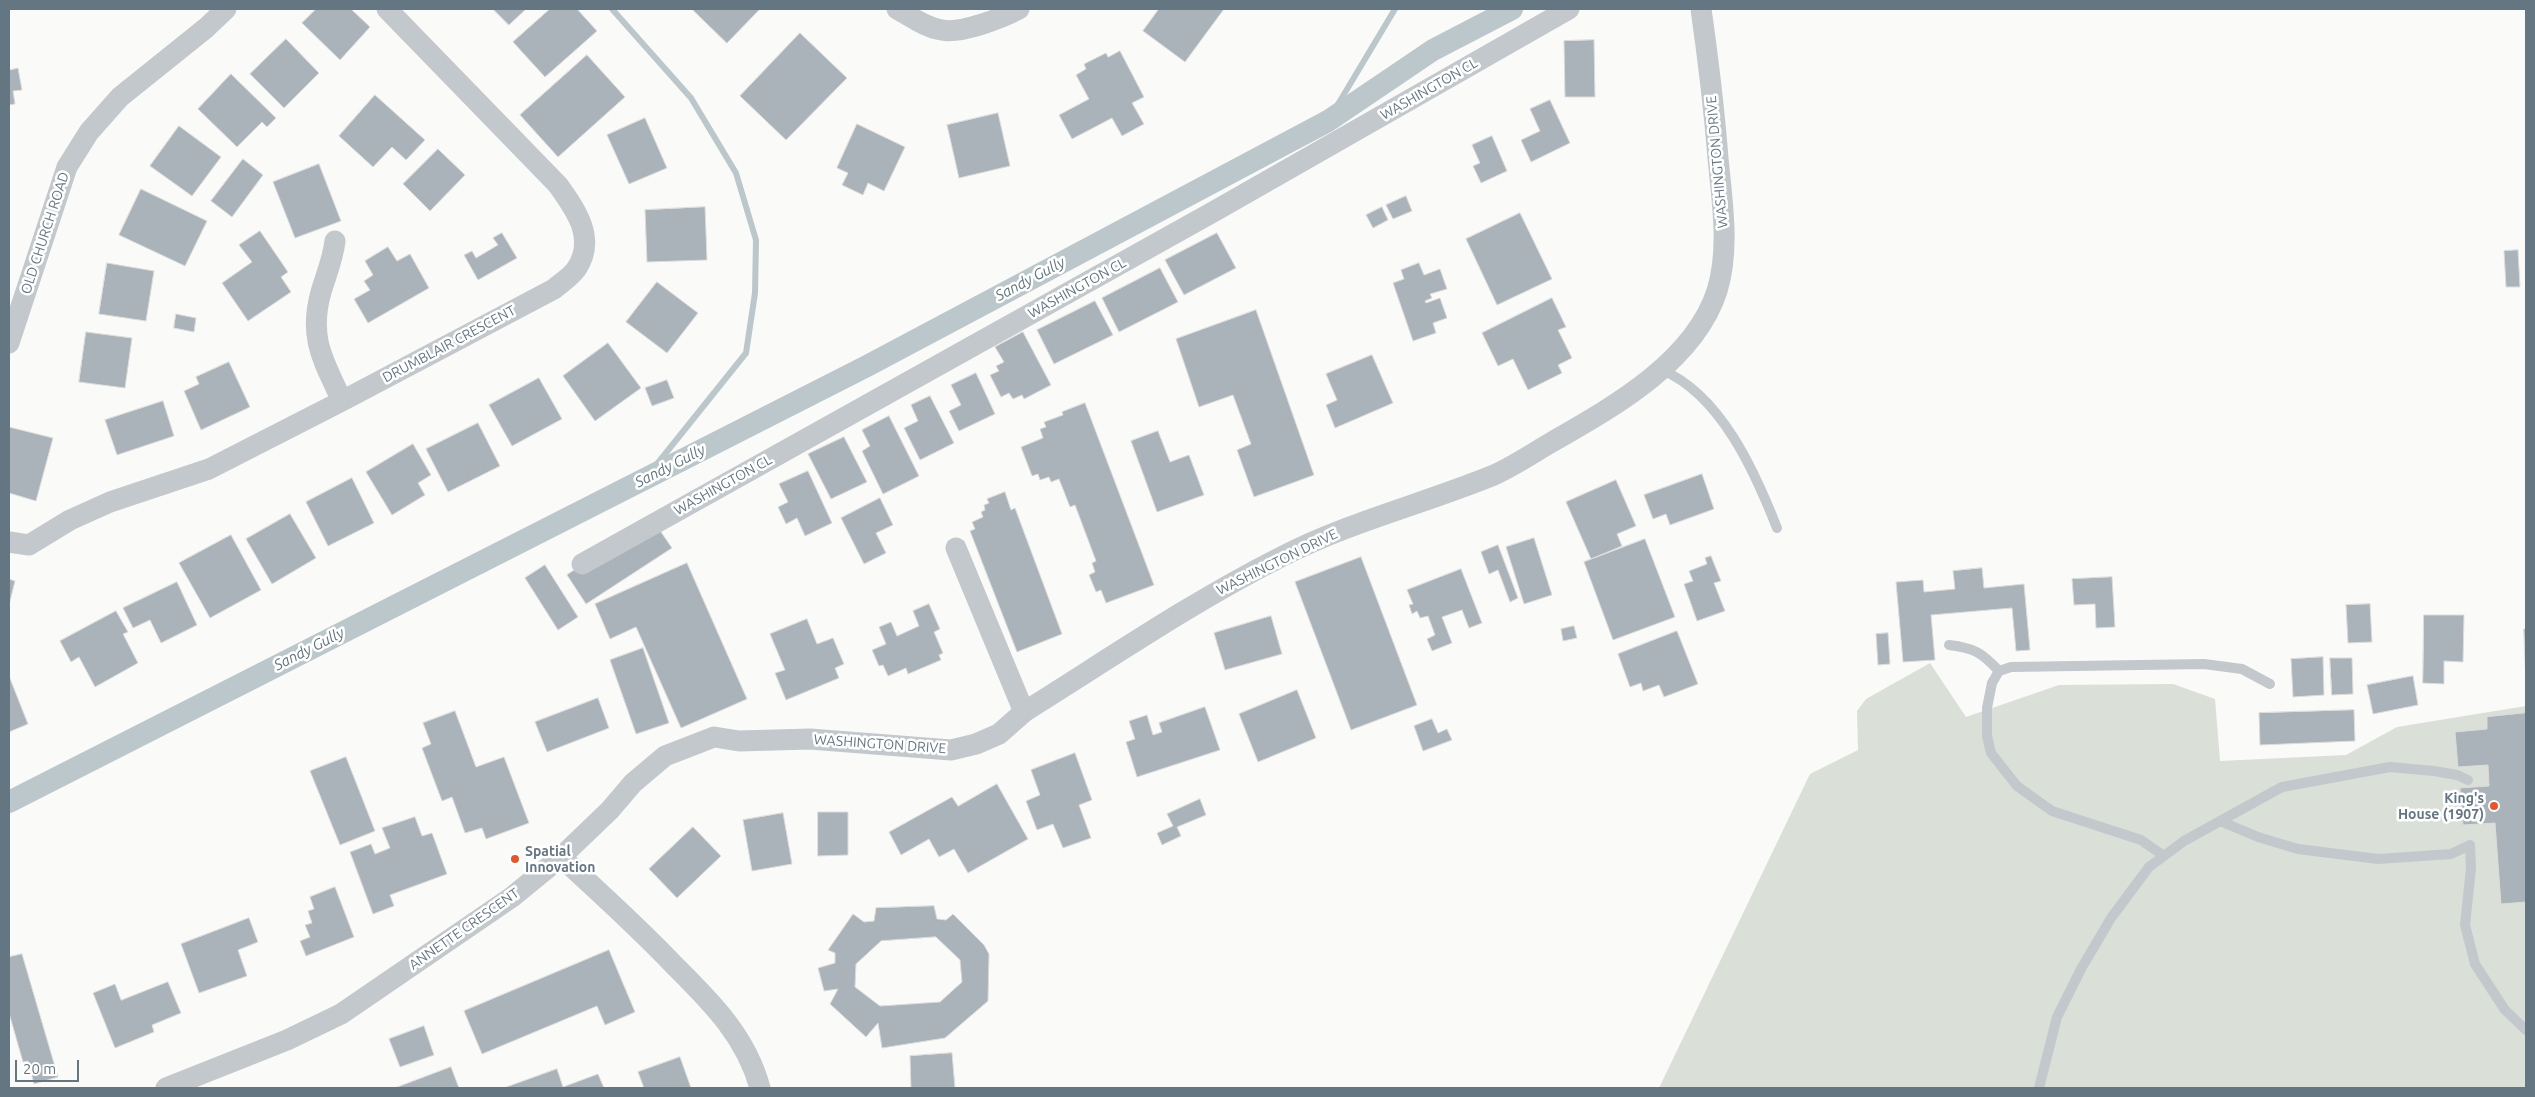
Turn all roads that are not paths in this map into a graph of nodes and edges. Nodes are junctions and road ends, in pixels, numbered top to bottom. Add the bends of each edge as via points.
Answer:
1 (226, 9) edge
2 (387, 9) edge
3 (896, 9) edge
4 (1019, 9) edge
5 (1569, 9) edge
6 (1701, 9) edge
7 (335, 241) dead end
8 (9, 343) edge
9 (1662, 370) junction
10 (342, 402) junction
11 (1777, 528) dead end
12 (9, 542) edge
13 (956, 548) dead end
14 (582, 564) dead end
15 (1949, 645) dead end
16 (1999, 672) junction
17 (2270, 684) dead end
18 (1024, 712) junction
19 (2468, 780) dead end
20 (2220, 821) junction
21 (2164, 856) junction
22 (561, 857) junction
23 (2526, 1030) edge
24 (166, 1088) edge
25 (760, 1088) edge
26 (2038, 1088) edge

1 - 8 street, OLD CHURCH ROAD via 120,97 88,132 67,167
2 - 10 street, DRUMBLAIR CRESCENT via 558,185 582,224 586,250 576,270 554,289
3 - 4 street via 942,30 973,26
5 - 14 street, WASHINGTON CL
6 - 9 street, WASHINGTON DRIVE via 1724,217 1722,253 1716,291 1700,324 1678,356
7 - 10 street via 333,258 320,293 315,325 317,346
9 - 11 lane via 1682,378 1708,404 1734,440 1764,494
9 - 18 street, WASHINGTON DRIVE via 1590,420 1498,473 1426,501 1359,521 1275,560 1201,600
10 - 12 street, DRUMBLAIR CRESCENT via 210,469 110,502 70,520 29,545
13 - 18 street
15 - 16 lane via 1983,654
16 - 17 lane via 2011,667 2204,664 2242,669
16 - 21 lane via 1992,683 1987,708 1987,736 1991,753 2017,786 2052,811 2141,840
18 - 22 street, WASHINGTON DRIVE via 999,734 951,750 810,739 738,742 714,737 665,756 633,783
19 - 20 lane via 2434,771 2390,767 2282,788
20 - 21 lane
20 - 23 lane via 2298,849 2378,859 2451,854 2470,845 2465,926 2475,964 2505,1010
21 - 26 lane via 2149,867 2111,918 2081,969 2058,1017
22 - 24 street, ANNETTE CRESCENT via 512,896 341,1014 287,1040
22 - 25 street via 640,930 721,1013 744,1046

